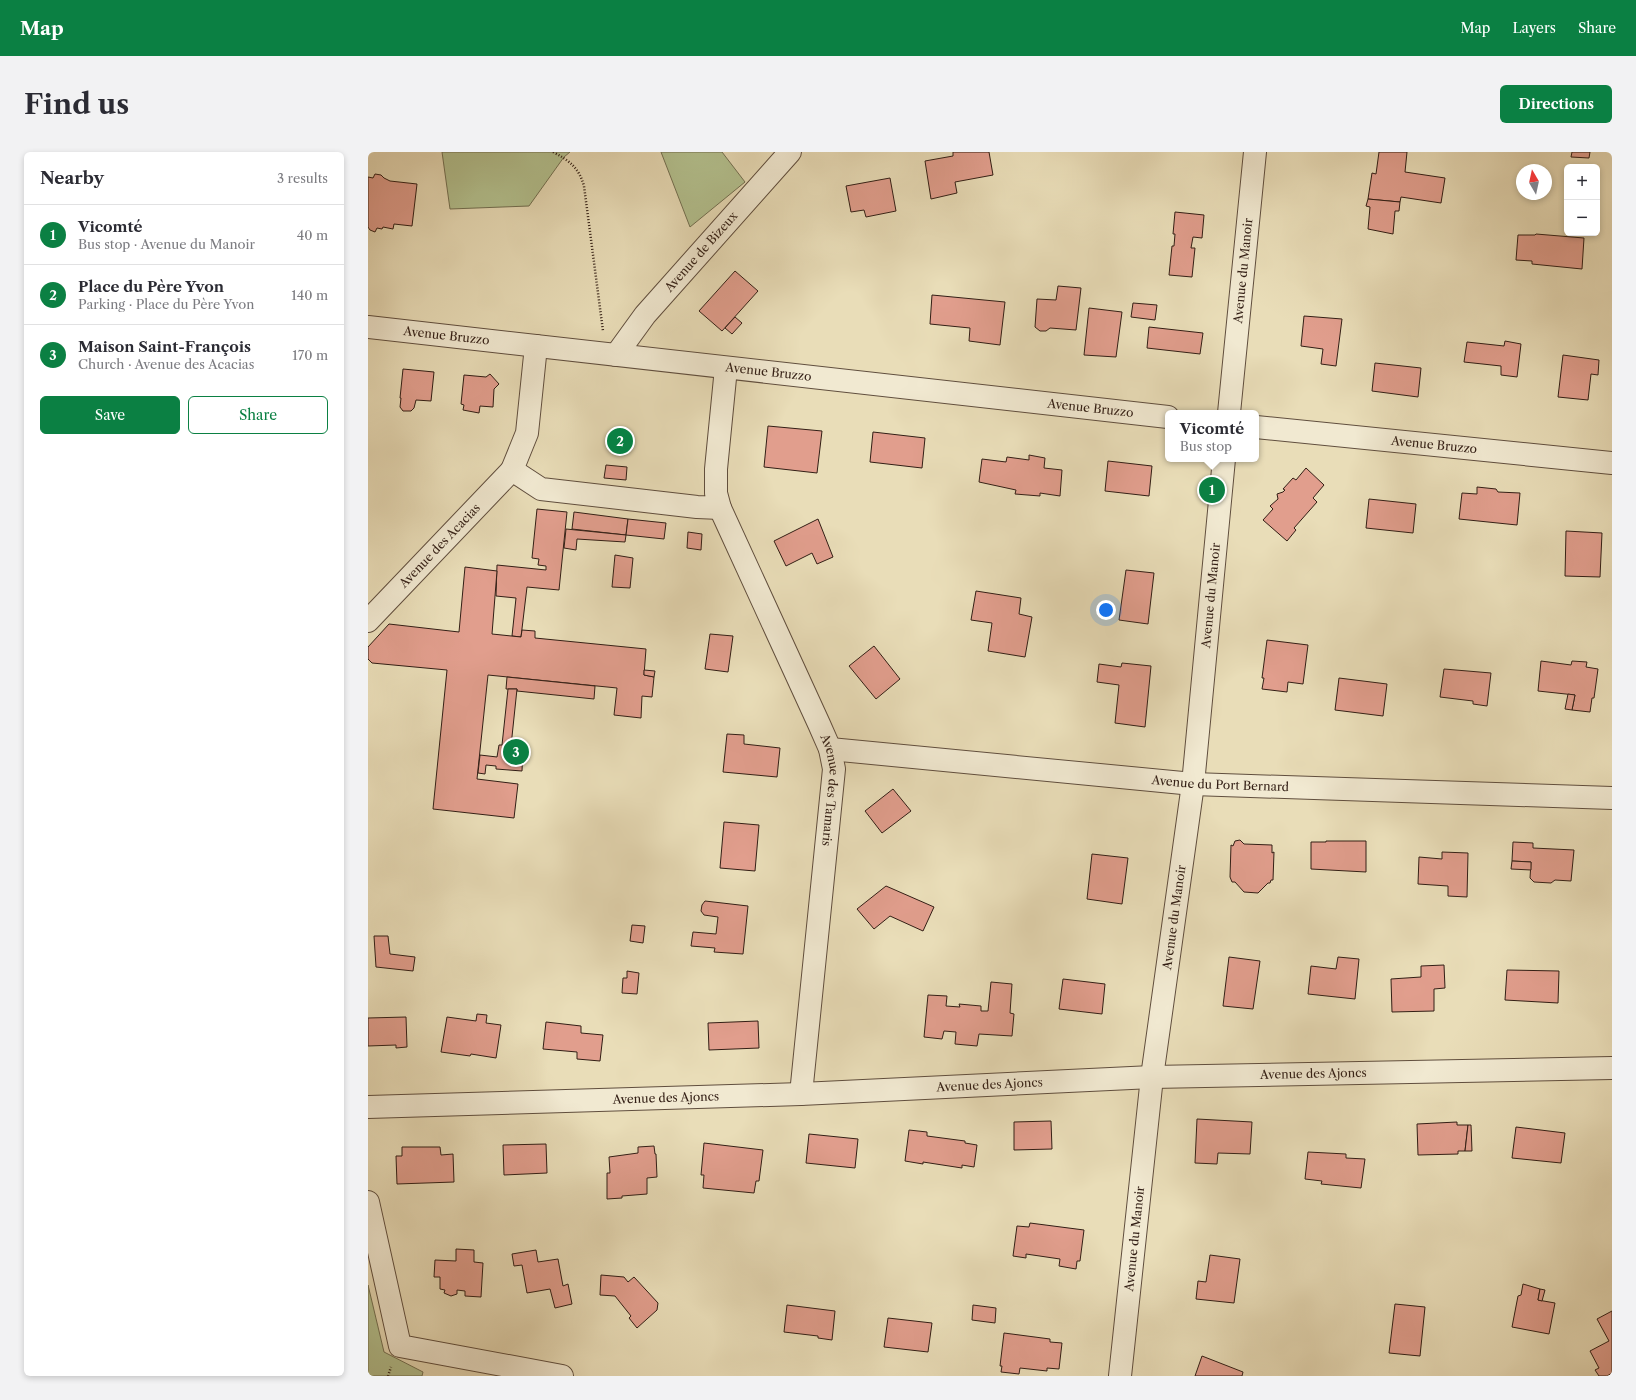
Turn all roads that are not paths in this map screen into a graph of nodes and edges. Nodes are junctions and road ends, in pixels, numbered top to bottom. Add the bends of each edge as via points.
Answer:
1 (790, 152) edge
2 (1255, 152) edge
3 (368, 327) edge
4 (536, 346) junction
5 (611, 354) junction
6 (726, 368) junction
7 (1229, 410) edge
8 (1165, 417) edge
9 (1259, 427) edge
10 (1224, 462) edge
11 (1612, 462) edge
12 (512, 470) junction
13 (720, 508) junction
14 (368, 621) edge
15 (830, 749) junction
16 (1193, 784) junction
17 (1612, 798) edge
18 (1612, 1068) edge
19 (1152, 1077) junction
20 (801, 1094) junction
21 (368, 1107) edge
22 (368, 1202) edge
23 (524, 1373) edge
24 (562, 1376) edge
25 (1120, 1376) edge

1 - 5 street, Avenue de Bizeux
2 - 7 street, Avenue du Manoir
3 - 4 street, Avenue Bruzzo
4 - 5 street, Avenue Bruzzo
4 - 12 street via 527,433
5 - 6 street, Avenue Bruzzo
6 - 8 street, Avenue Bruzzo
6 - 13 street, Avenue des Tamaris via 716,470 716,493
9 - 11 street, Avenue Bruzzo
10 - 16 street, Avenue du Manoir
12 - 13 street via 541,489
12 - 14 street, Avenue des Acacias
13 - 15 street, Avenue des Tamaris
15 - 16 street, Avenue du Port Bernard
15 - 20 street, Avenue des Tamaris via 834,769
16 - 17 street, Avenue du Port Bernard
16 - 19 street, Avenue du Manoir
18 - 19 street, Avenue des Ajoncs
19 - 20 street, Avenue des Ajoncs
19 - 25 street, Avenue du Manoir
20 - 21 street, Avenue des Ajoncs
22 - 23 street via 400,1346
23 - 24 street

